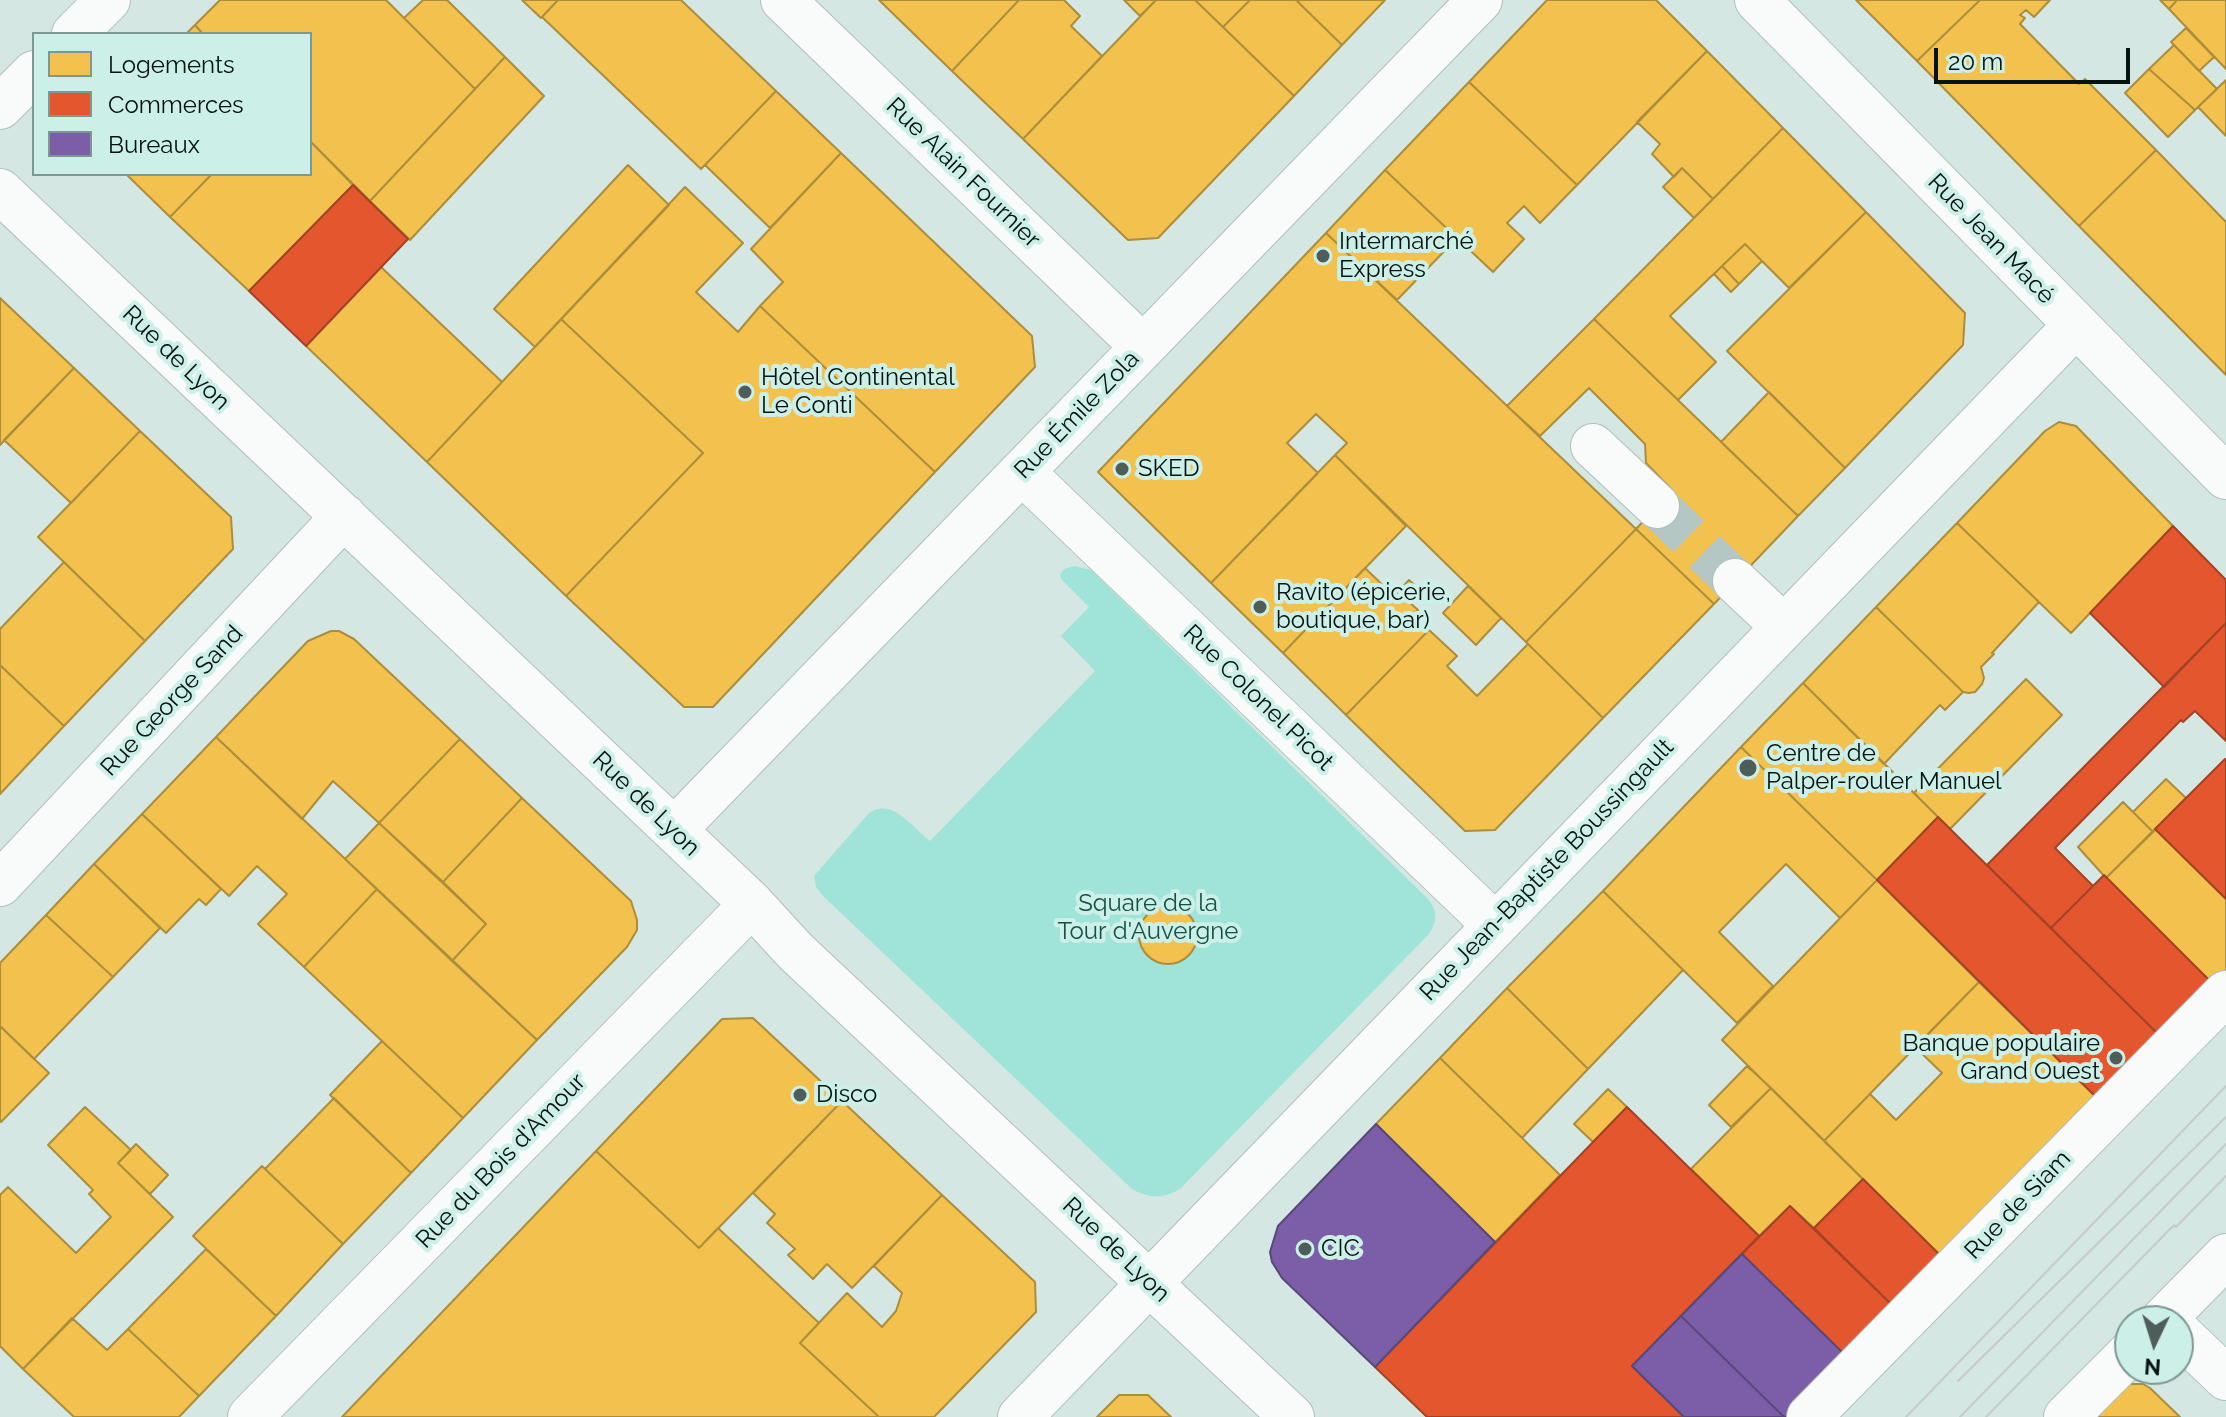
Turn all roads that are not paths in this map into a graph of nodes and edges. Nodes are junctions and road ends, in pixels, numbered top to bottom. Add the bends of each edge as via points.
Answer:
1 (108, 0) edge
2 (783, 0) edge
3 (1480, 0) edge
4 (1757, 0) edge
5 (76, 32) edge
6 (32, 75) edge
7 (0, 107) edge
8 (0, 191) edge
9 (2076, 325) junction
10 (1143, 347) junction
11 (1593, 446) dead end
12 (1022, 472) junction
13 (2226, 477) edge
14 (1657, 506) tunnel mouth
15 (344, 516) junction
16 (1735, 581) tunnel mouth
17 (1784, 627) junction
18 (674, 830) junction
19 (0, 884) edge
20 (752, 904) junction
21 (1494, 924) junction
22 (2226, 993) edge
23 (2226, 1256) edge
24 (1148, 1283) junction
25 (2184, 1305) edge
26 (2194, 1348) edge
27 (2114, 1369) edge
28 (2226, 1378) edge
29 (250, 1417) edge
30 (1020, 1417) edge
31 (1292, 1417) edge
32 (1809, 1417) edge
33 (2066, 1417) edge

1 - 5 street
2 - 10 street, Rue Alain Fournier
3 - 10 street, Rue Émile Zola
4 - 9 street, Rue Jean Macé
6 - 7 street
8 - 15 street, Rue de Lyon
9 - 13 street, Rue Jean Macé
9 - 17 street, Rue Jean-Baptiste Boussingault
10 - 12 street, Rue Émile Zola
11 - 14 street
12 - 18 street, Rue Émile Zola
12 - 21 street, Rue Colonel Picot
15 - 18 street, Rue de Lyon
15 - 19 street, Rue George Sand
16 - 17 street
17 - 21 street, Rue Jean-Baptiste Boussingault
18 - 20 street, Rue de Lyon
20 - 24 street, Rue de Lyon via 795,951
20 - 29 street, Rue du Bois d'Amour
21 - 24 street, Rue Jean-Baptiste Boussingault
22 - 32 street, Rue de Siam
23 - 25 street
24 - 30 street, Rue Jean-Baptiste Boussingault
24 - 31 street, Rue de Lyon
26 - 28 street
27 - 33 street

